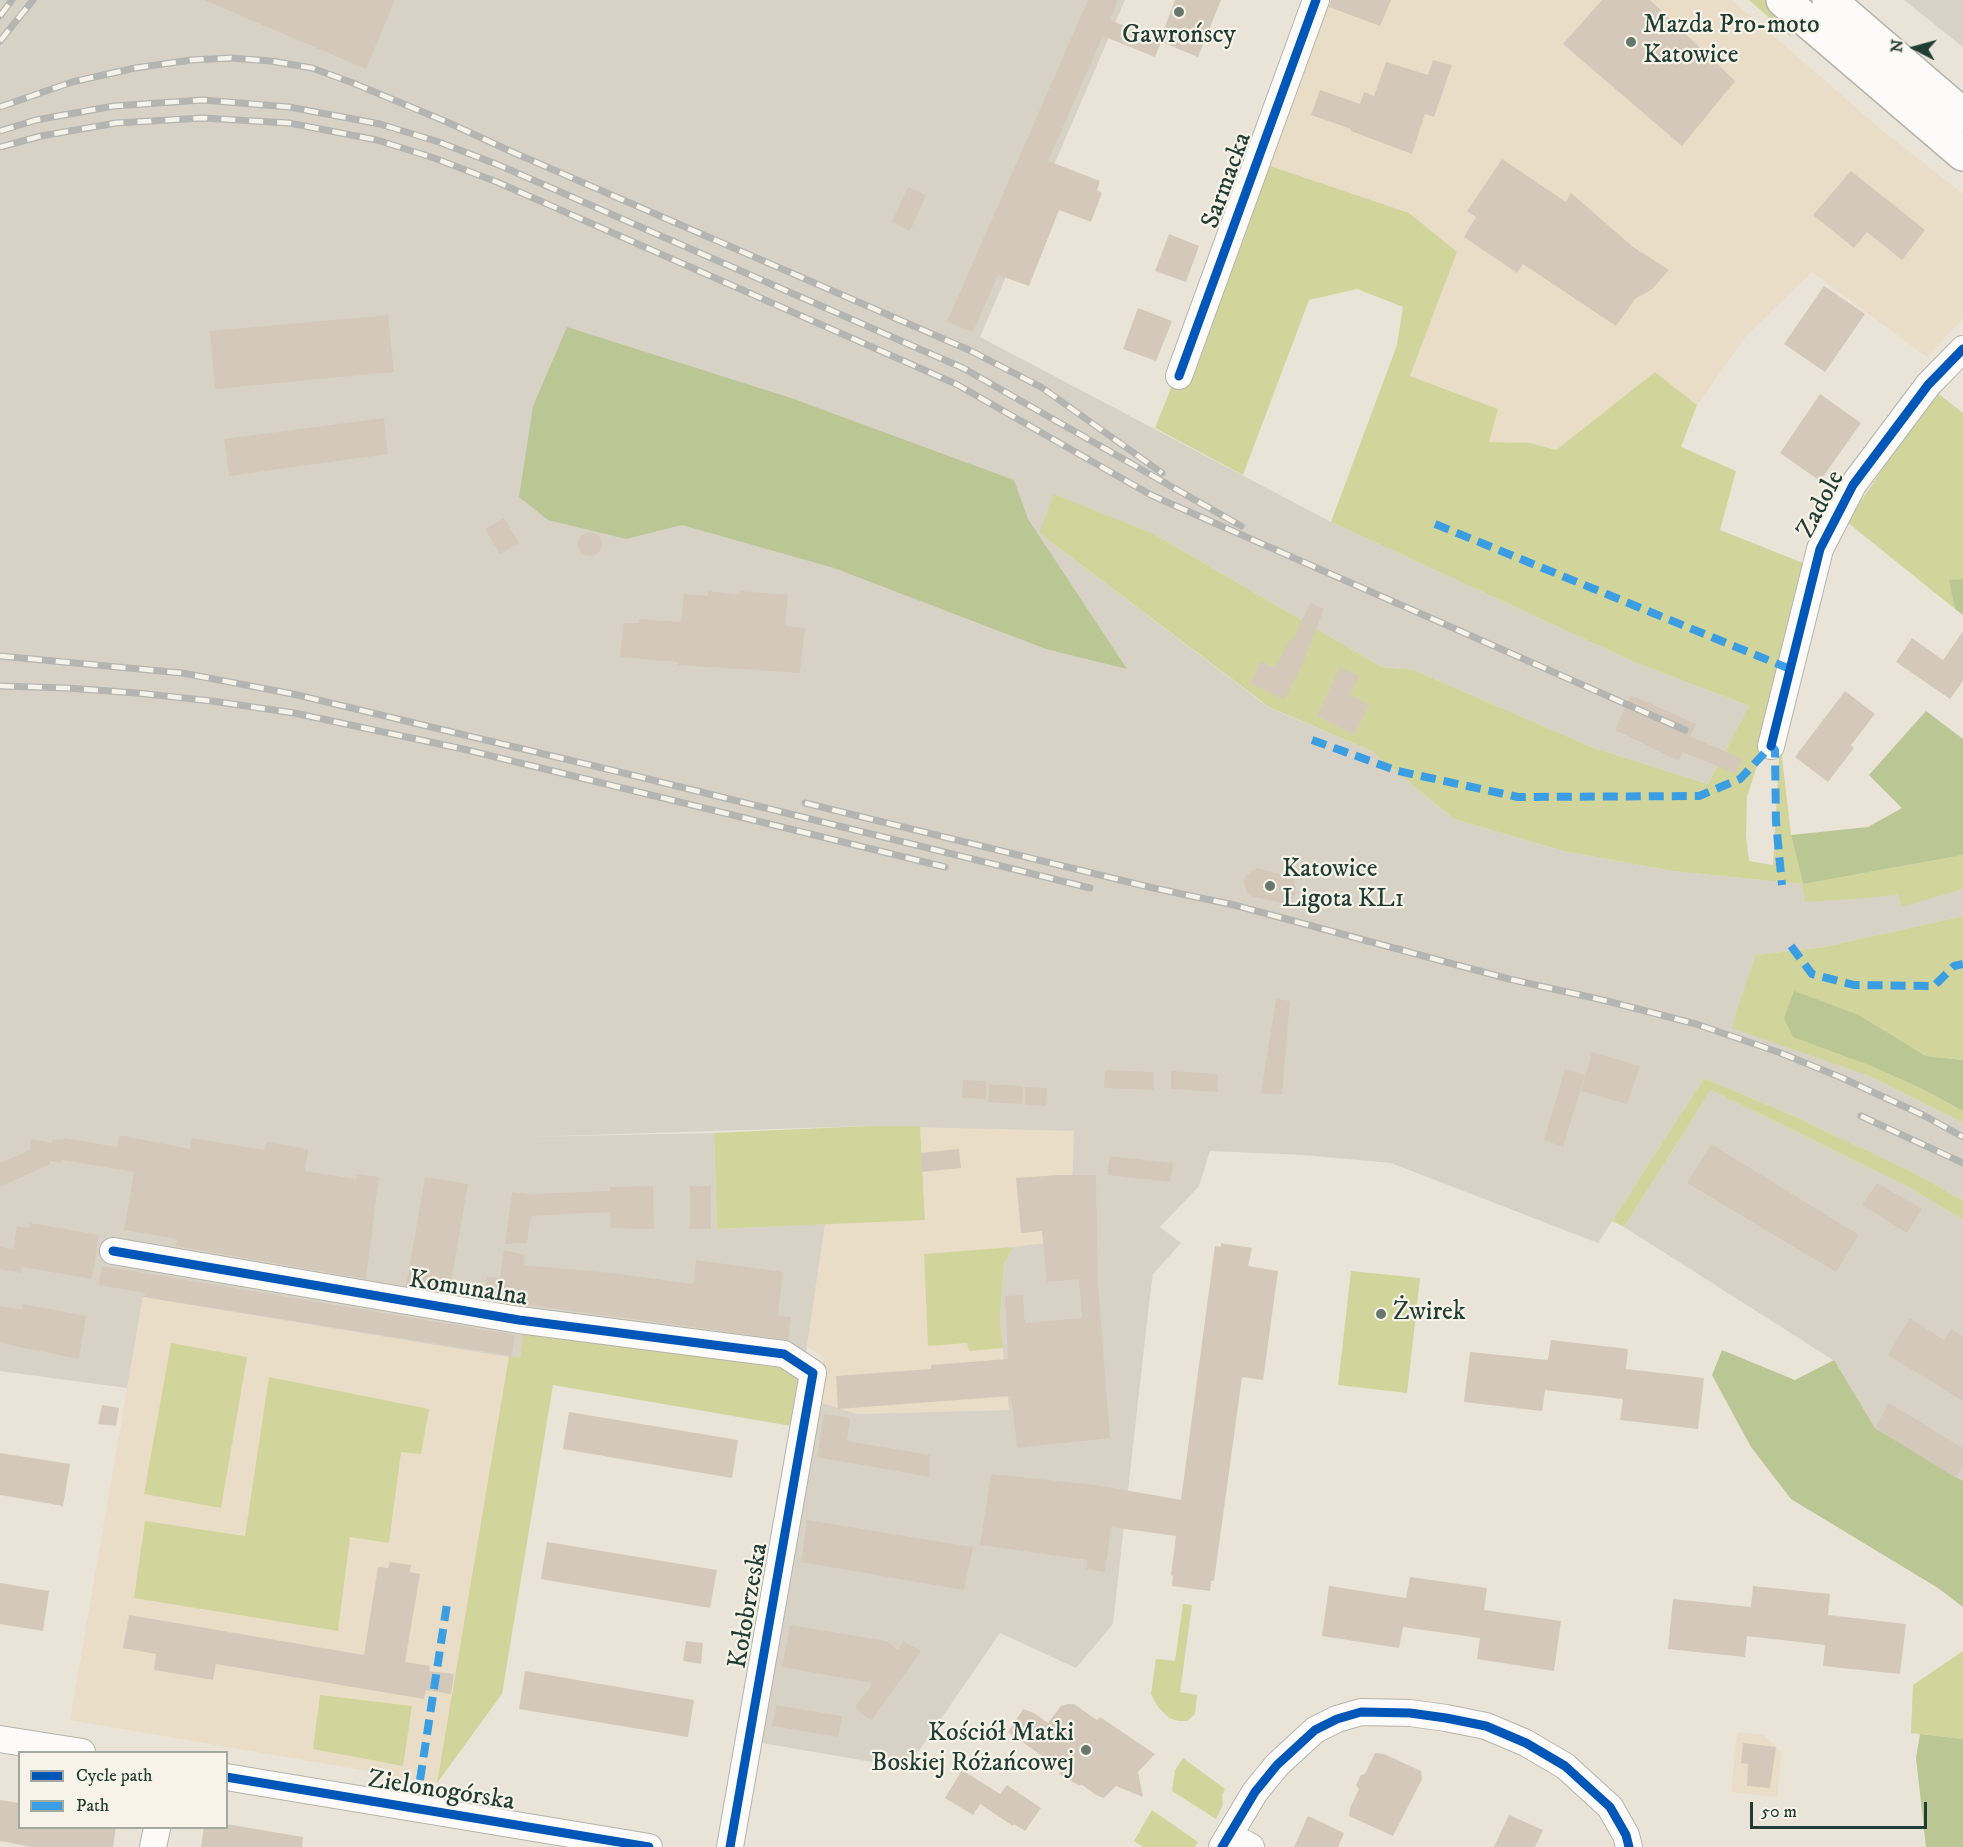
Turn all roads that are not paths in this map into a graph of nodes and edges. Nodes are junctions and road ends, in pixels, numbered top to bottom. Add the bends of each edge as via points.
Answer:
1 (1316, 0) edge
2 (1783, 0) edge
3 (1829, 0) edge
4 (1852, 0) edge
5 (1868, 34) junction
6 (1963, 115) edge
7 (1963, 154) edge
8 (1963, 349) edge
9 (1179, 376) dead end
10 (1770, 746) dead end
11 (113, 1251) dead end
12 (813, 1373) joint
13 (0, 1739) edge
14 (76, 1751) edge
15 (228, 1777) edge
16 (157, 1829) edge
17 (1234, 1843) edge
18 (153, 1847) edge
19 (649, 1847) edge
20 (730, 1847) edge
21 (1629, 1847) edge

1 - 9 street, Sarmacka
2 - 7 main road
3 - 5 main road
4 - 5 street
5 - 6 main road
8 - 10 street, Zadole via 1928,385 1853,485 1820,549
11 - 12 street, Komunalna via 519,1320 784,1354
12 - 20 street, Kołobrzeska
13 - 14 street
15 - 19 street, Zielonogórska
16 - 18 street
17 - 21 street via 1255,1792 1277,1765 1315,1730 1361,1712 1446,1718 1486,1726 1526,1743 1565,1766 1610,1807

